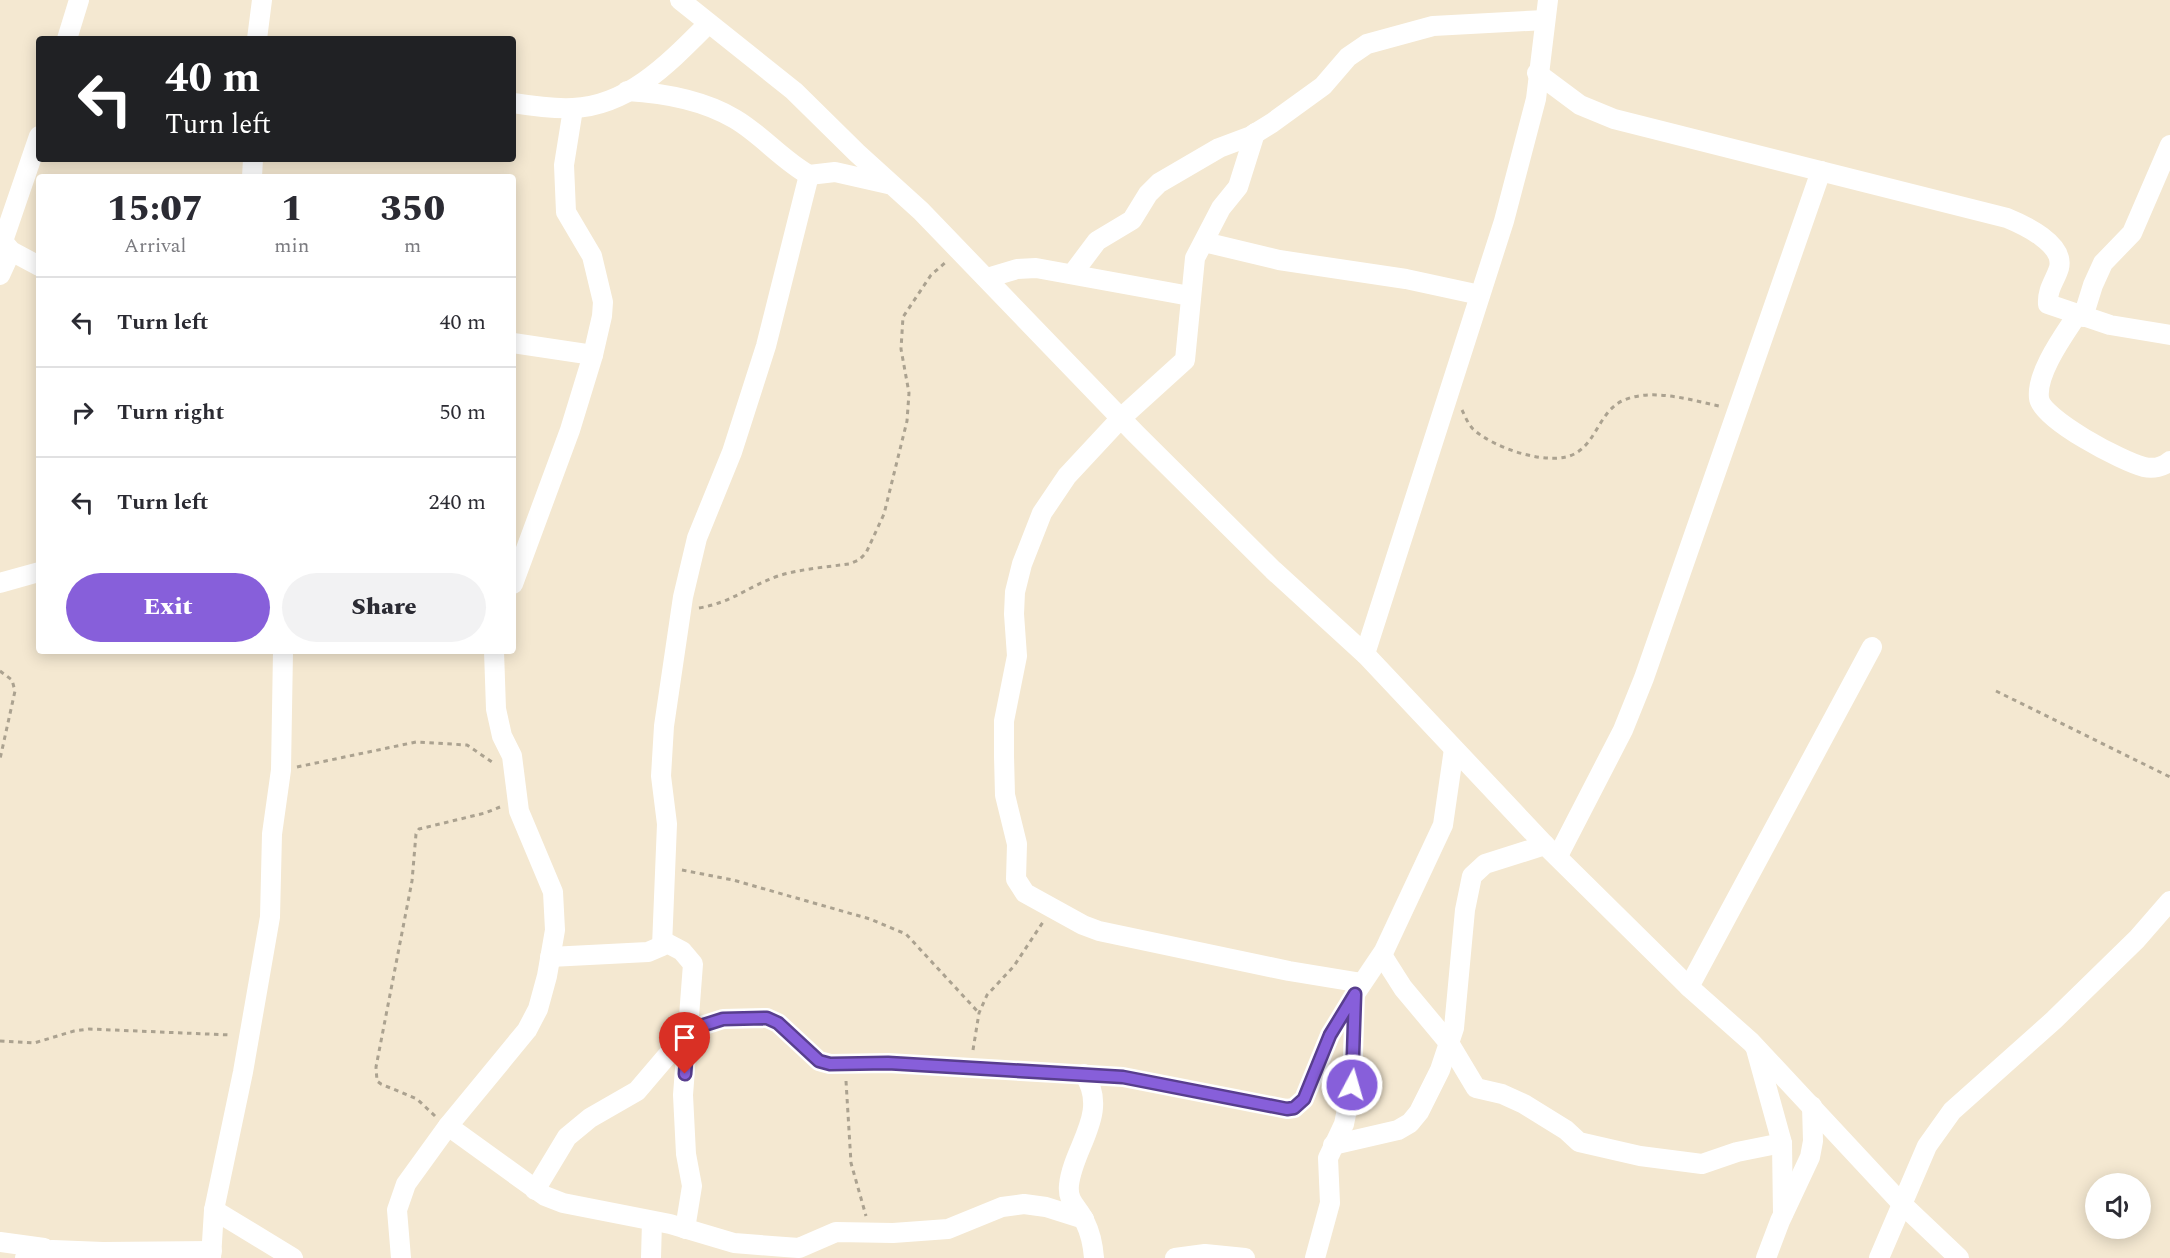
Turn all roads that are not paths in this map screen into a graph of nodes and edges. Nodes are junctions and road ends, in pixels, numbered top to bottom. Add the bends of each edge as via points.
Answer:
1 (79, 0) edge
2 (262, 0) edge
3 (680, 0) edge
4 (1548, 0) edge
5 (1545, 21) junction
6 (708, 24) junction
7 (68, 36) edge
8 (257, 36) edge
9 (1538, 73) junction
10 (627, 91) junction
11 (516, 103) edge
12 (573, 109) junction
13 (1256, 133) junction
14 (36, 145) edge
15 (2170, 145) edge
16 (1821, 171) junction
17 (809, 175) junction
18 (895, 187) junction
19 (1204, 242) junction
20 (5, 243) edge
21 (36, 264) edge
22 (1073, 273) junction
23 (0, 275) edge
24 (987, 278) junction
25 (1480, 295) junction
26 (1190, 296) junction
27 (2080, 316) junction
28 (2170, 334) edge
29 (516, 343) edge
30 (593, 356) junction
31 (1121, 418) junction
32 (2170, 461) edge
33 (36, 573) edge
34 (516, 576) edge
35 (0, 583) edge
36 (1872, 647) dead end
37 (283, 654) edge
38 (494, 654) edge
39 (1365, 654) junction
40 (1454, 749) junction
41 (1551, 850) junction
42 (2170, 901) edge
43 (663, 941) junction
44 (1382, 955) junction
45 (550, 957) junction
46 (1689, 987) junction
47 (1359, 989) junction
48 (688, 1030) junction
49 (1449, 1043) junction
50 (1755, 1046) junction
51 (1084, 1074) junction
52 (1812, 1106) junction
53 (448, 1126) junction
54 (1782, 1143) junction
55 (1333, 1145) junction
56 (535, 1190) junction
57 (1903, 1205) junction
58 (214, 1210) junction
59 (1783, 1214) junction
60 (1084, 1219) junction
61 (652, 1221) junction
62 (685, 1229) junction
63 (0, 1242) edge
64 (53, 1250) junction
65 (212, 1254) edge
66 (25, 1258) edge
67 (293, 1258) edge
68 (400, 1258) edge
69 (651, 1258) edge
70 (1094, 1258) edge
71 (1174, 1258) edge
72 (1245, 1258) edge
73 (1315, 1258) edge
74 (1766, 1258) edge
75 (1879, 1258) edge
76 (1959, 1258) edge

1 - 7 street
2 - 8 street
3 - 6 street
4 - 5 street
5 - 9 street
5 - 13 street via 1433,26 1367,44 1348,57 1323,86
6 - 10 street via 655,75
6 - 18 street via 794,91
9 - 16 street via 1580,105 1614,119
9 - 25 street via 1536,99
10 - 12 street
10 - 17 street via 655,92 690,101 734,119
11 - 12 street
12 - 30 street via 563,194 566,212 592,256 600,283 603,302
13 - 19 street via 1238,187 1221,208
13 - 22 street via 1219,148 1159,183 1132,220 1096,241
14 - 20 street
15 - 27 street via 2132,233 2103,263
16 - 27 street via 2007,218 2028,227 2058,256 2059,268 2048,304
16 - 41 street via 1644,678 1623,730
17 - 18 street via 835,172
17 - 43 street via 766,346 732,452 697,538 681,610 662,756 667,824
18 - 24 street
19 - 25 street via 1279,260 1406,279
19 - 26 street via 1196,258
20 - 21 street
20 - 23 street
22 - 24 street via 1017,268
22 - 26 street
24 - 31 street
25 - 39 street
26 - 31 street via 1185,360
27 - 28 street
27 - 32 street via 2059,339 2038,396 2042,406 2074,434 2133,463 2155,468
29 - 30 street
30 - 34 street
31 - 39 street via 1273,570
31 - 47 street via 1082,458 1049,501 1022,564 1015,592 1017,656 1004,721 1005,795 1016,837 1017,884 1051,907 1099,931
33 - 35 street
36 - 46 street
37 - 58 street via 281,770 272,834 270,917
38 - 45 street via 496,709 512,756 519,811 553,892 555,930
39 - 40 street
40 - 41 street
40 - 44 street via 1443,825
41 - 46 street
41 - 49 street via 1485,864 1472,876
42 - 57 street via 2054,1020 1952,1111 1927,1146
43 - 45 street via 656,950 648,952
43 - 48 street via 682,951 693,964
44 - 47 street
44 - 49 street via 1403,988
45 - 53 street via 538,1009 527,1030
46 - 50 street
47 - 51 street via 1330,1035 1304,1099 1294,1108 1270,1107 1123,1077
47 - 55 street via 1352,1085 1344,1124
48 - 51 street via 723,1019 767,1018 778,1023 819,1061
48 - 56 street via 637,1091 590,1118 567,1137
48 - 62 street via 683,1095 692,1186
49 - 54 street via 1476,1088 1524,1104 1579,1142 1595,1148 1702,1164
49 - 55 street via 1419,1112 1410,1123 1398,1130
50 - 52 street
50 - 54 street
51 - 60 street via 1091,1085 1093,1100 1088,1136 1071,1172 1069,1194
52 - 57 street
52 - 59 street via 1813,1141 1809,1157
53 - 56 street
53 - 68 street via 399,1200 396,1220
54 - 59 street
55 - 73 street via 1328,1158 1329,1203
56 - 61 street via 562,1203
57 - 75 street
57 - 76 street
58 - 65 street
58 - 67 street
59 - 74 street
60 - 62 street via 1024,1204 1002,1207 948,1229 836,1232 792,1248 734,1243
60 - 70 street
61 - 62 street
61 - 69 street
63 - 64 street
64 - 65 street
64 - 66 street via 34,1252
71 - 72 street via 1205,1254

